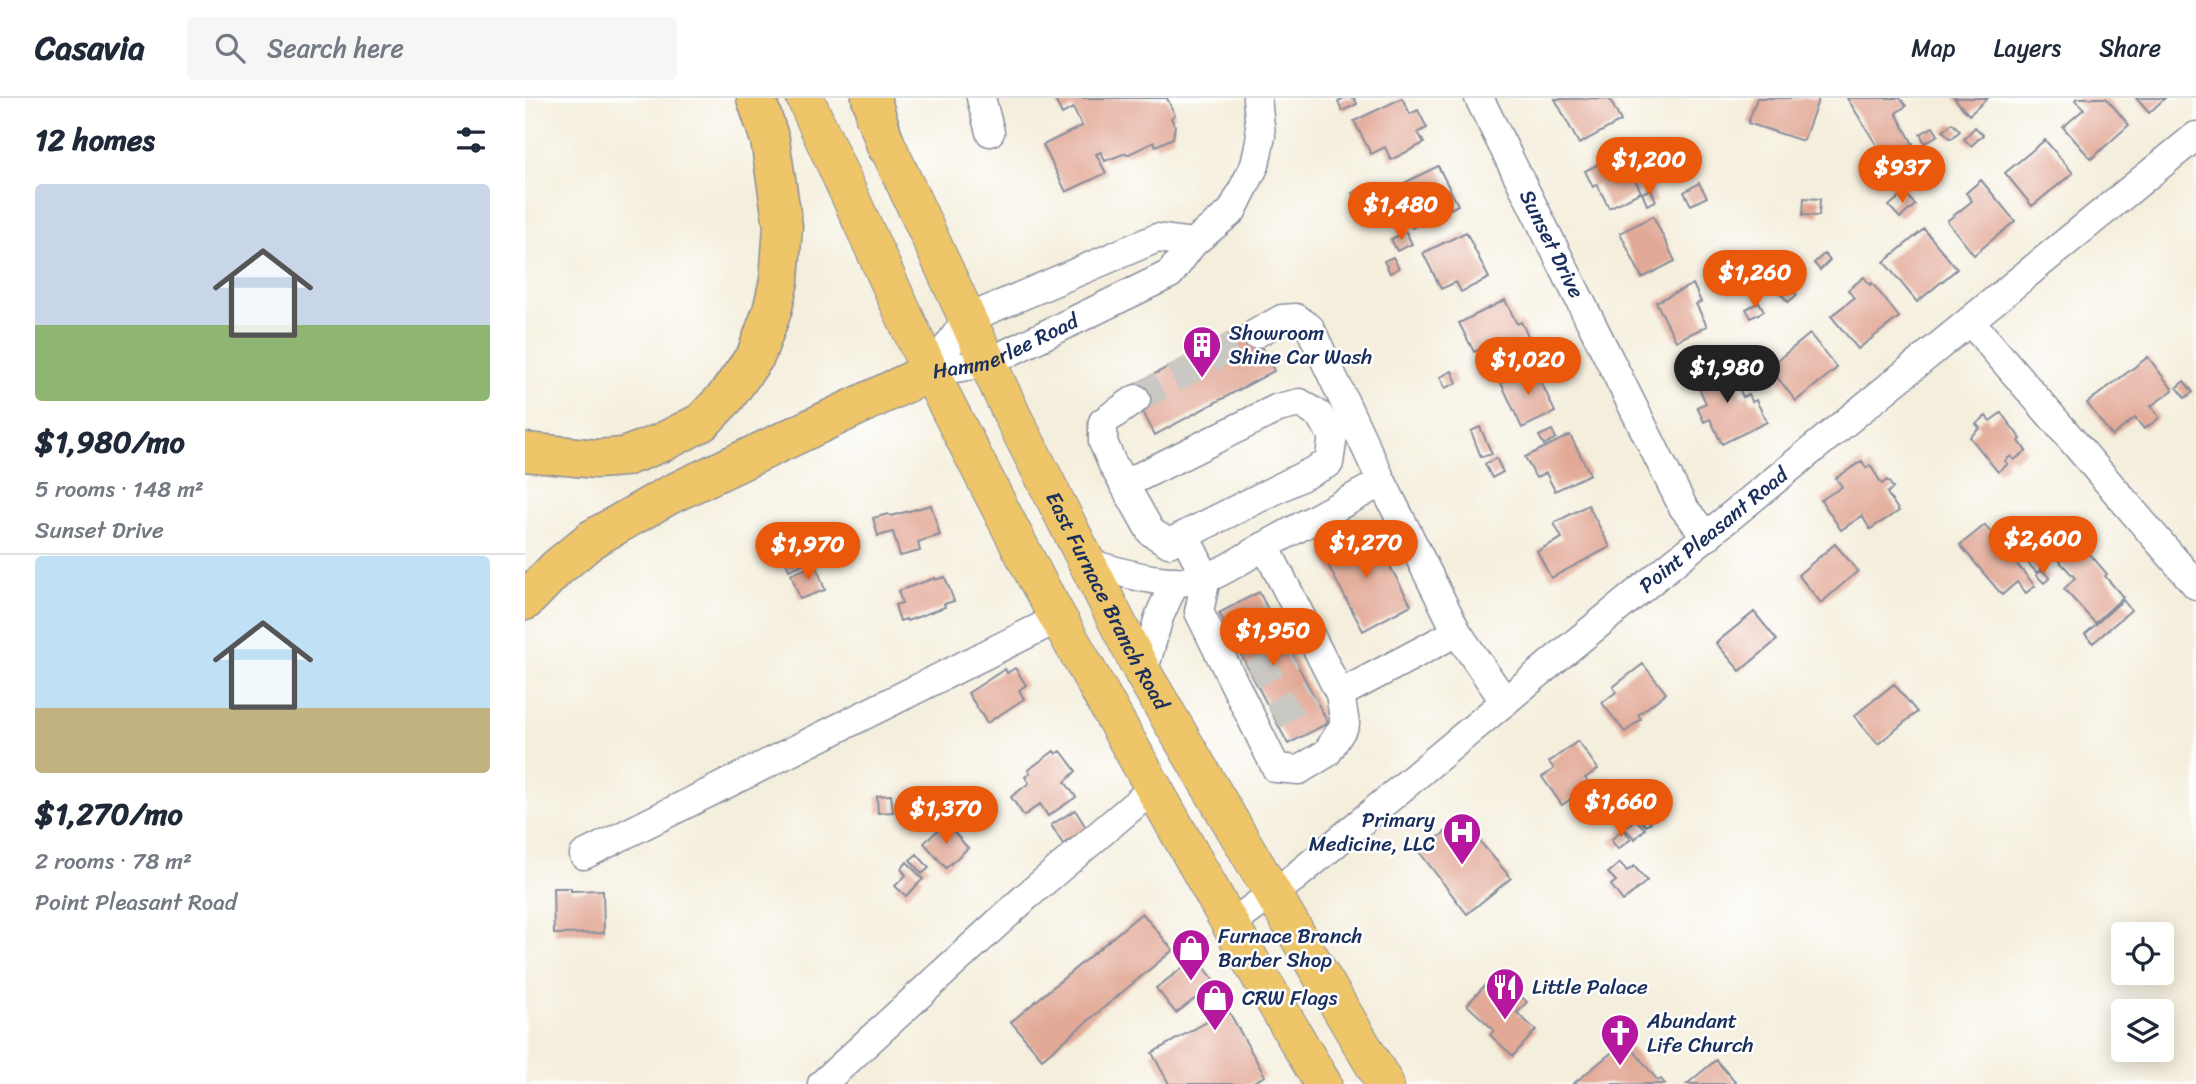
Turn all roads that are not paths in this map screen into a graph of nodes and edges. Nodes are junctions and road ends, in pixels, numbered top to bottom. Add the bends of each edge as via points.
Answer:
1 (756, 98) edge
2 (805, 98) edge
3 (865, 98) edge
4 (871, 98) edge
5 (981, 98) edge
6 (1257, 98) edge
7 (1479, 98) edge
8 (991, 132) dead end
9 (2196, 136) edge
10 (886, 146) junction
11 (1193, 243) junction
12 (967, 319) junction
13 (1970, 321) junction
14 (1255, 334) tunnel mouth
15 (987, 363) junction
16 (930, 372) junction
17 (1136, 399) tunnel mouth
18 (525, 452) edge
19 (1382, 482) junction
20 (1125, 484) junction
21 (1185, 536) junction
22 (1707, 537) junction
23 (1265, 546) junction
24 (1087, 563) junction
25 (1206, 578) junction
26 (1175, 581) junction
27 (2196, 585) edge
28 (525, 601) edge
29 (1059, 618) junction
30 (1457, 632) junction
31 (1143, 673) junction
32 (1328, 688) junction
33 (1505, 702) junction
34 (1154, 788) junction
35 (584, 855) dead end
36 (1273, 894) junction
37 (1231, 924) junction
38 (822, 1084) edge
39 (1323, 1084) edge
40 (1385, 1084) edge

1 - 18 highway via 770,140 783,226 779,281 756,355 702,422 663,442 624,457 597,459
2 - 16 main road
3 - 10 main road, East Furnace Branch Road
4 - 10 highway
5 - 8 street
6 - 11 street, Hammerlee Road via 1261,136 1255,165 1232,212
7 - 22 street, Sunset Drive via 1683,507
9 - 13 street, Point Pleasant Road
10 - 12 main road, East Furnace Branch Road
11 - 12 street, Hammerlee Road via 1157,239
11 - 15 street, Hammerlee Road via 1170,274
12 - 15 main road, East Furnace Branch Road
12 - 16 street, Hammerlee Road
13 - 22 street, Point Pleasant Road
13 - 27 street
14 - 19 street via 1282,319 1296,318 1310,328
15 - 16 street, Hammerlee Road
15 - 24 main road, East Furnace Branch Road
16 - 28 highway via 670,495 592,539
16 - 29 main road
17 - 20 street via 1103,422 1103,442
19 - 23 street
19 - 30 street
20 - 21 street via 1151,532 1169,543
20 - 21 street via 1278,408 1300,402 1319,415 1333,436 1329,463
21 - 25 street
22 - 33 street, Point Pleasant Road
23 - 25 street
23 - 32 street via 1283,609
24 - 26 street via 1133,576
24 - 31 main road, East Furnace Branch Road
25 - 26 street
25 - 32 street via 1199,612 1224,643 1264,721 1276,768 1299,771 1327,753 1345,724
26 - 31 street
29 - 34 main road
29 - 35 street
30 - 32 street
30 - 33 street
31 - 36 main road, East Furnace Branch Road
33 - 36 street, Point Pleasant Road
34 - 37 main road
34 - 38 street via 1027,895
36 - 37 street, Point Pleasant Road
36 - 40 main road, East Furnace Branch Road
37 - 39 main road

